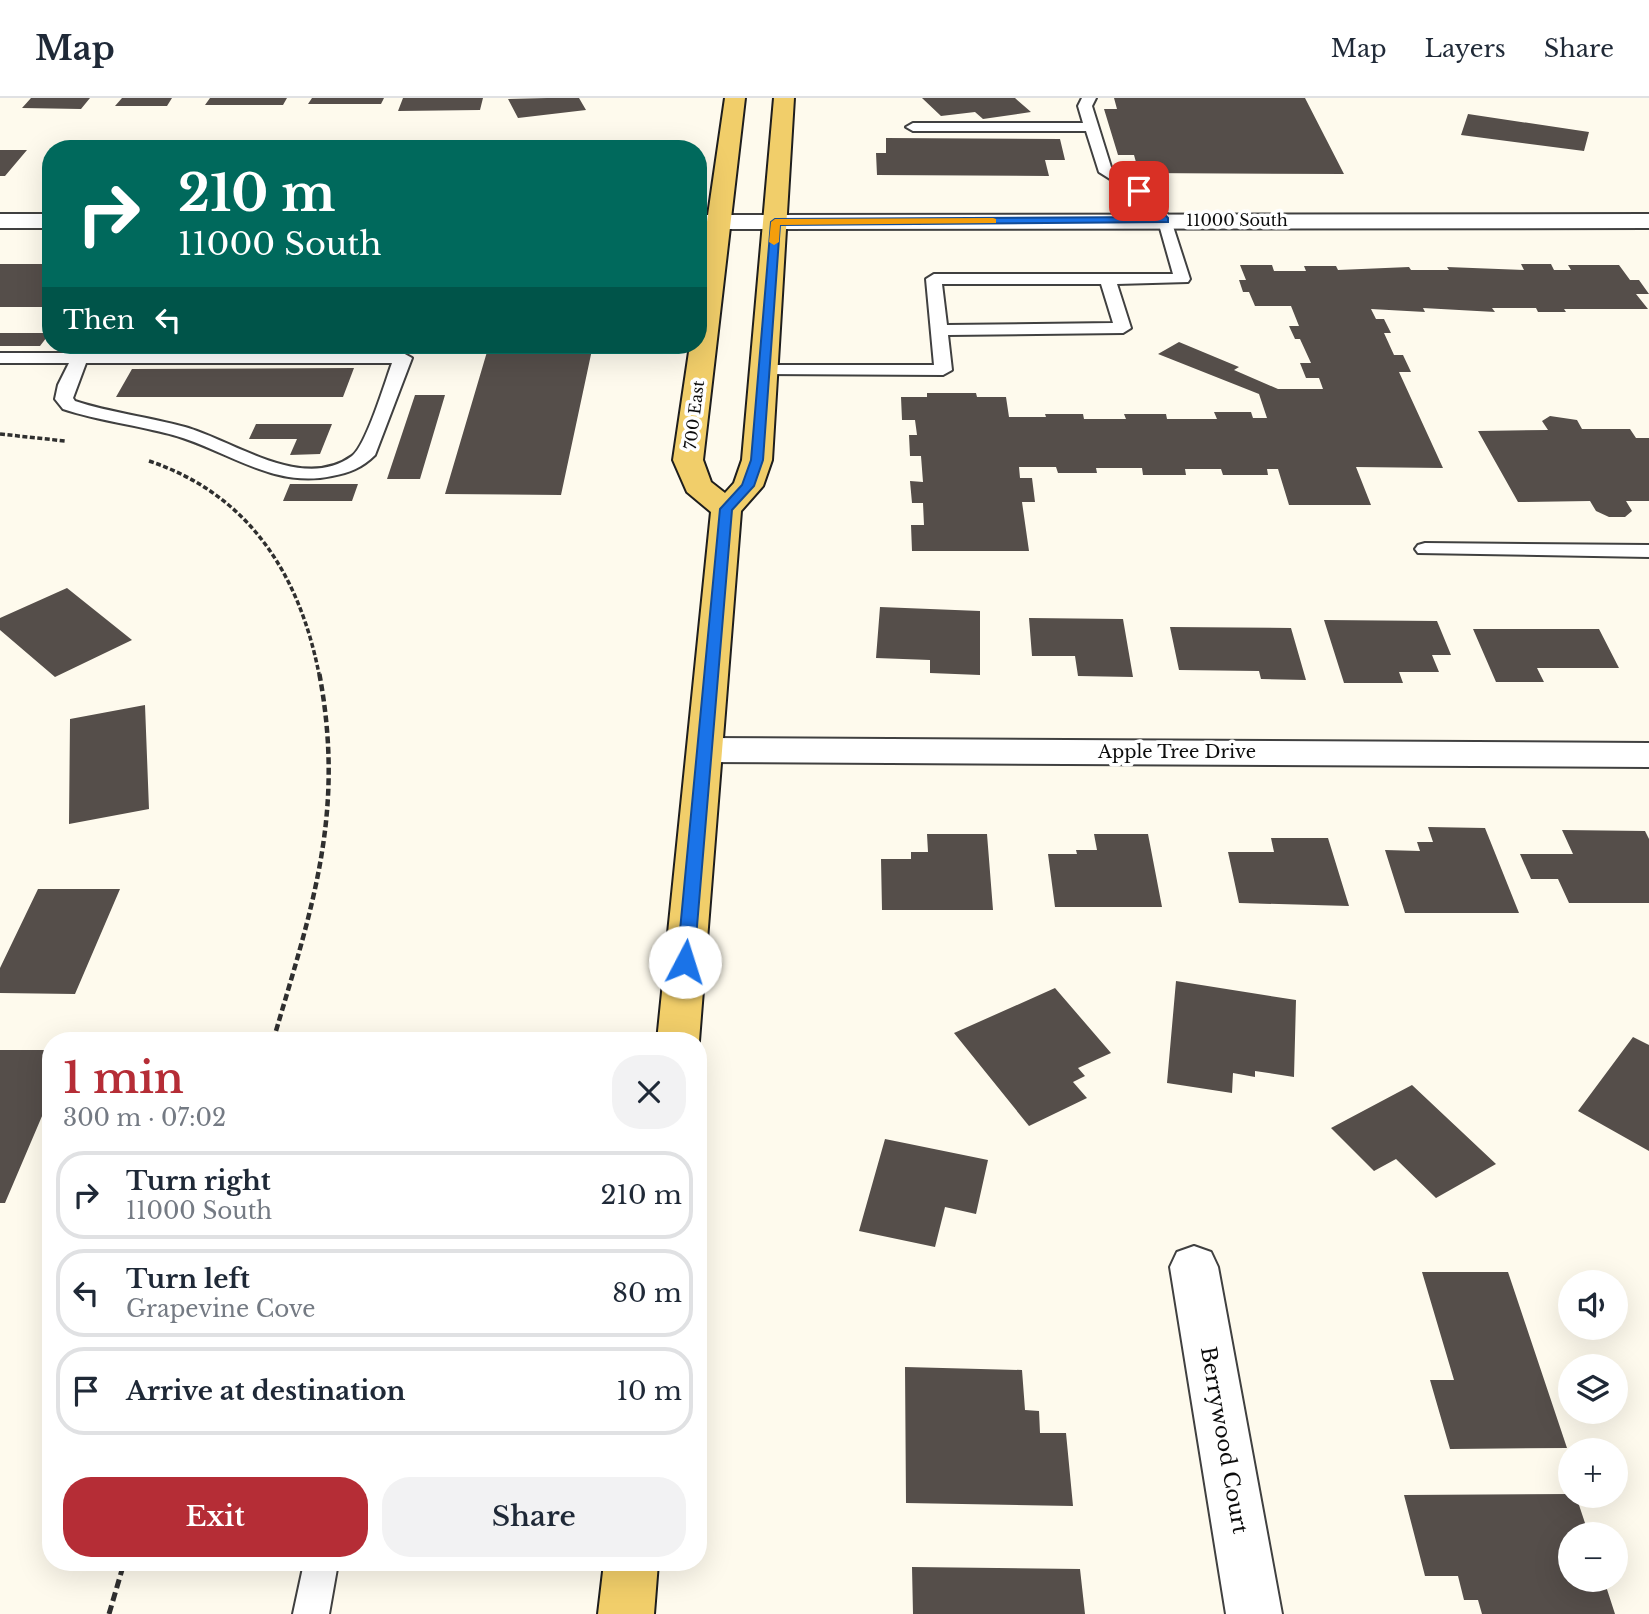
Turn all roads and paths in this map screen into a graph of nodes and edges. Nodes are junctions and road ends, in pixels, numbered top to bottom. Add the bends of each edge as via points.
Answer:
1 (736, 98) edge
2 (785, 98) edge
3 (1089, 98) edge
4 (913, 127) dead end
5 (1091, 127) junction
6 (1165, 220) junction
7 (0, 221) edge
8 (42, 221) edge
9 (1649, 221) edge
10 (709, 222) edge
11 (775, 222) junction
12 (707, 245) edge
13 (1108, 279) junction
14 (939, 330) junction
15 (49, 354) edge
16 (83, 354) edge
17 (89, 354) edge
18 (697, 354) edge
19 (0, 358) edge
20 (765, 370) junction
21 (0, 434) edge
22 (70, 442) dead end
23 (138, 457) dead end
24 (726, 509) junction
25 (1424, 549) dead end
26 (1649, 551) edge
27 (705, 750) junction
28 (1649, 755) edge
29 (276, 1032) edge
30 (679, 1032) edge
31 (1194, 1267) dead end
32 (122, 1571) edge
33 (319, 1571) edge
34 (630, 1571) edge
35 (109, 1614) edge
36 (311, 1614) edge
37 (626, 1614) edge
38 (1254, 1614) edge

1 - 10 main road, 700 East
2 - 11 main road
3 - 5 lane via 1085,106
4 - 5 lane
5 - 6 lane via 1104,169 1139,191
6 - 9 street, 11000 South
6 - 11 street, 11000 South
6 - 13 lane via 1182,279
7 - 8 street
10 - 11 street, 11000 South
10 - 12 main road, 700 East
11 - 20 main road
13 - 14 lane via 934,279
13 - 14 lane via 1124,328
14 - 20 lane via 943,370
15 - 19 lane
16 - 17 lane via 64,392 69,405 180,431 268,467 292,471 338,469 359,462 368,451 403,358 94,358
18 - 24 main road, 700 East via 688,460 698,486
20 - 24 main road via 754,473
21 - 22 path
23 - 29 path via 213,491 258,533 293,595 322,681 329,730 327,828 318,883
24 - 27 main road
25 - 26 lane
27 - 28 street, Apple Tree Drive
27 - 30 main road
31 - 38 street, Berrywood Court
32 - 35 path
33 - 36 lane
34 - 37 main road

